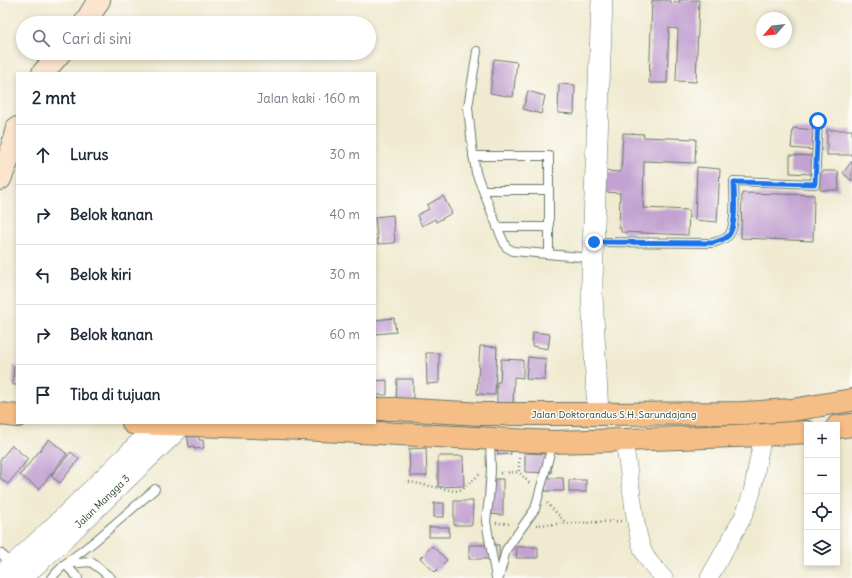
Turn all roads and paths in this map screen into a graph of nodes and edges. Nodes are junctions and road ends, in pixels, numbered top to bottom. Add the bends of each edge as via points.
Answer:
1 (99, 0) edge
2 (602, 0) edge
3 (89, 16) edge
4 (477, 51) dead end
5 (54, 60) edge
6 (45, 72) edge
7 (818, 121) dead end
8 (16, 132) edge
9 (474, 156) junction
10 (0, 179) edge
11 (483, 190) junction
12 (548, 190) junction
13 (497, 226) junction
14 (549, 227) junction
15 (593, 250) junction
16 (549, 254) junction
17 (852, 400) edge
18 (0, 404) edge
19 (16, 405) edge
20 (376, 409) edge
21 (0, 414) edge
22 (598, 414) junction
23 (16, 416) edge
24 (158, 424) edge
25 (182, 425) junction
26 (275, 425) edge
27 (852, 425) edge
28 (840, 427) edge
29 (804, 432) edge
30 (763, 435) junction
31 (490, 439) junction
32 (624, 440) junction
33 (553, 442) junction
34 (480, 474) dead end
35 (405, 480) dead end
36 (155, 489) dead end
37 (65, 564) junction
38 (9, 568) edge
39 (51, 578) edge
40 (78, 578) edge
41 (111, 578) edge
42 (497, 578) edge
43 (664, 578) edge
44 (709, 578) edge

1 - 3 main road
2 - 15 street
4 - 9 lane via 468,107
5 - 6 main road
7 - 15 lane via 815,184 734,182 734,219 730,233 723,239 712,243
8 - 10 main road
9 - 11 lane via 476,173
9 - 12 lane via 548,156
11 - 12 lane
11 - 13 lane
12 - 14 lane
13 - 14 lane
13 - 16 lane via 506,247 513,251
14 - 16 lane
15 - 16 lane
15 - 22 street via 592,296
17 - 22 highway, Jalan Doktorandus S.H. Sarundajang via 792,410 743,413
18 - 19 highway
20 - 22 highway, Jalan Doktorandus S.H. Sarundajang via 482,414
21 - 23 highway
24 - 25 highway
24 - 38 street, Jalan Mangga 3
25 - 26 highway
25 - 38 street, Jalan Mangga 3 via 58,544
26 - 31 highway
27 - 28 highway
29 - 30 highway
30 - 32 highway
30 - 44 street via 748,504
31 - 33 highway
31 - 42 lane via 490,484 486,521
32 - 33 highway
32 - 43 street via 640,539 648,559
33 - 42 lane via 535,509 506,550
34 - 35 path via 456,491
36 - 37 lane
37 - 39 lane
37 - 40 lane
37 - 41 lane via 91,562

